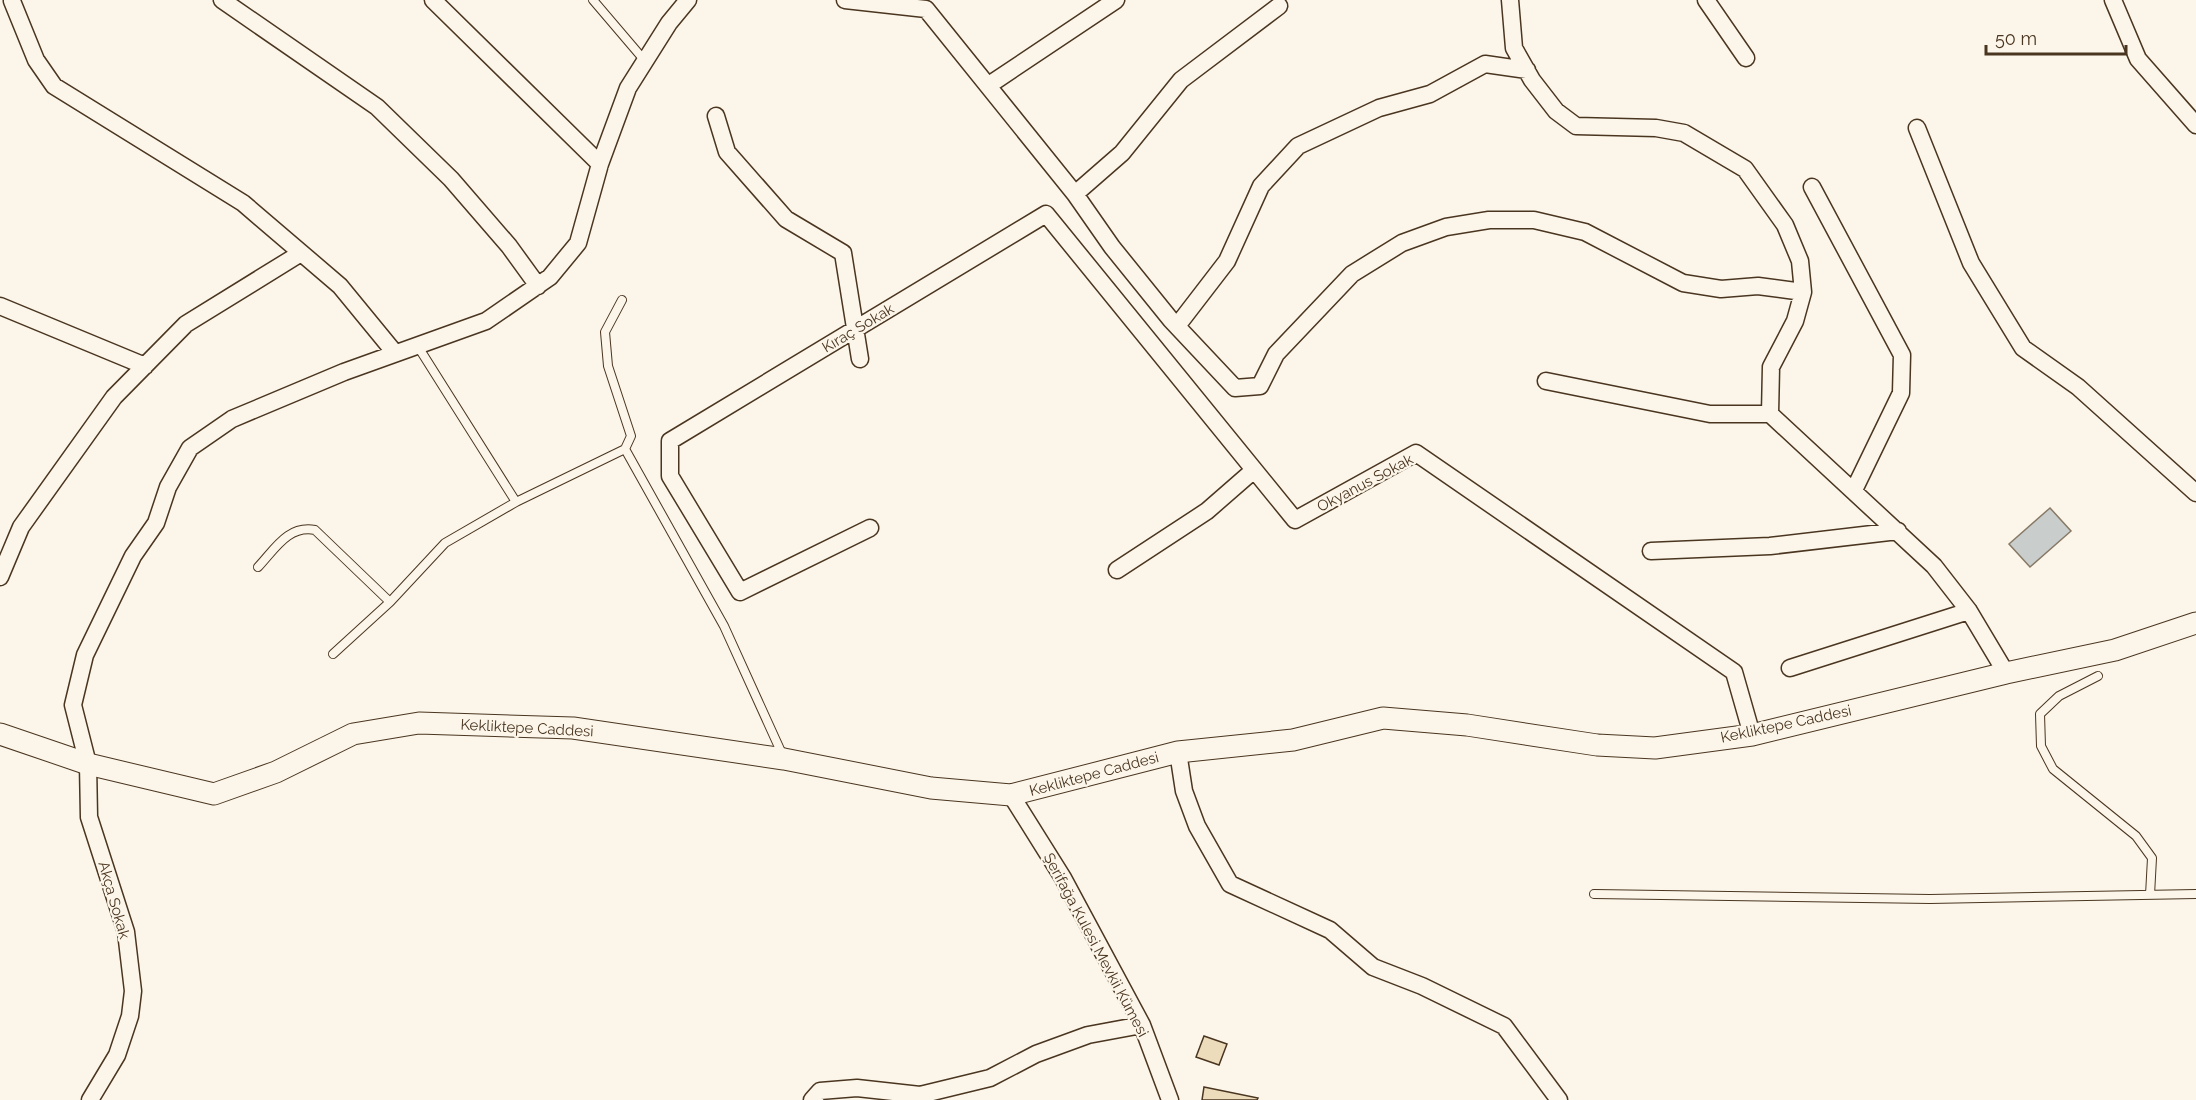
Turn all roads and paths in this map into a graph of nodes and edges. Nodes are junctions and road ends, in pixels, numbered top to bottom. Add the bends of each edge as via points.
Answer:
1 (222, 0) edge
2 (433, 0) edge
3 (593, 0) edge
4 (688, 0) edge
5 (845, 0) edge
6 (1116, 0) edge
7 (1510, 0) edge
8 (1706, 0) edge
9 (2113, 0) edge
10 (10, 2) edge
11 (929, 4) edge
12 (1279, 6) dead end
13 (1746, 58) dead end
14 (645, 61) junction
15 (1527, 70) junction
16 (989, 85) junction
17 (716, 116) dead end
18 (2196, 125) edge
19 (1917, 129) dead end
20 (600, 164) junction
21 (1812, 188) dead end
22 (1074, 194) junction
23 (1046, 214) joint
24 (302, 253) junction
25 (538, 286) junction
26 (1803, 292) junction
27 (622, 300) dead end
28 (0, 306) edge
29 (1177, 326) junction
30 (857, 328) junction
31 (417, 345) junction
32 (395, 353) junction
33 (860, 358) dead end
34 (145, 366) junction
35 (1546, 381) dead end
36 (1770, 414) junction
37 (625, 449) junction
38 (1254, 470) junction
39 (1854, 490) junction
40 (2196, 494) edge
41 (516, 502) junction
42 (870, 528) dead end
43 (1898, 531) junction
44 (1651, 551) dead end
45 (258, 567) dead end
46 (1117, 570) dead end
47 (0, 577) edge
48 (390, 602) junction
49 (1969, 611) junction
50 (2196, 623) edge
51 (333, 654) dead end
52 (1790, 668) dead end
53 (2006, 673) junction
54 (2098, 676) dead end
55 (0, 734) edge
56 (1752, 735) junction
57 (1178, 752) junction
58 (784, 759) junction
59 (88, 764) junction
60 (1011, 795) junction
61 (1594, 894) dead end
62 (2196, 894) edge
63 (2150, 895) junction
64 (1142, 1025) junction
65 (90, 1100) edge
66 (812, 1100) edge
67 (1170, 1100) edge
68 (1559, 1100) edge

1 - 25 street via 377,108 451,179
2 - 20 street
3 - 14 lane
4 - 14 street, Akça Sokak
5 - 11 street
6 - 16 street
7 - 15 street via 1514,48
8 - 13 street
9 - 18 street via 2139,59
10 - 24 street via 36,60 54,86 243,203
11 - 16 street
12 - 22 street via 1181,80 1122,153
14 - 20 street, Akça Sokak via 628,88
15 - 26 street via 1556,111 1576,126 1684,132 1745,169 1785,225 1800,261
15 - 29 street via 1485,64 1430,94 1379,108 1298,146 1261,186 1227,261
16 - 22 street
17 - 30 street via 727,152 786,219 843,253
19 - 40 street via 1971,263 2023,348 2078,387
20 - 25 street, Akça Sokak via 578,243
21 - 39 street via 1902,355 1901,393
22 - 29 street
23 - 30 street, Kıraç Sokak
23 - 38 street, Okyanus Sokak
24 - 32 street via 340,286
24 - 34 street via 186,324
25 - 31 street, Akça Sokak via 486,321
26 - 29 street via 1758,286 1722,289 1683,283 1585,232 1534,220 1489,220 1446,226 1401,243 1352,274 1276,354 1260,386 1236,388
26 - 36 street via 1795,321 1771,367
27 - 37 lane via 605,332 608,366 631,436
28 - 34 street
30 - 33 street
30 - 42 street, Kıraç Sokak via 670,441 670,476 740,592
31 - 32 street, Akça Sokak
31 - 41 lane
32 - 59 street, Akça Sokak via 232,419 190,448 168,487 156,523 133,556 85,655 73,705
34 - 47 street via 114,397 21,527
35 - 36 street via 1710,414
36 - 39 street
37 - 41 lane
37 - 58 lane via 724,626
38 - 46 street via 1207,511
38 - 56 street, Okyanus Sokak via 1295,520 1416,453 1734,672
39 - 43 street
41 - 48 lane via 445,543
43 - 44 street via 1770,546
43 - 49 street via 1934,566
45 - 48 lane via 289,534 301,527 315,530
48 - 51 lane
49 - 52 street
49 - 53 street
50 - 53 street, Kekliktepe Caddesi via 2115,650
53 - 56 street, Kekliktepe Caddesi
54 - 63 lane via 2059,696 2040,714 2041,746 2053,769 2136,836 2152,858
55 - 59 street, Kekliktepe Caddesi
56 - 57 street, Kekliktepe Caddesi via 1655,748 1597,745 1467,725 1383,718 1293,740
57 - 60 street, Kekliktepe Caddesi
57 - 68 street via 1184,791 1197,826 1230,884 1330,930 1373,967 1504,1026
58 - 59 street, Kekliktepe Caddesi via 573,728 419,723 354,734 276,772 214,794
58 - 60 street, Kekliktepe Caddesi via 931,788
59 - 65 street, Akça Sokak via 89,817 126,932 133,992 117,1055
60 - 64 street, Şerifağa Kulesi Mevkii Kümesi via 1064,878
61 - 63 lane via 1930,900
62 - 63 lane
64 - 66 street via 1088,1035 1035,1054 990,1078 920,1095 857,1088 820,1091
64 - 67 street, Şerifağa Kulesi Mevkii Kümesi

